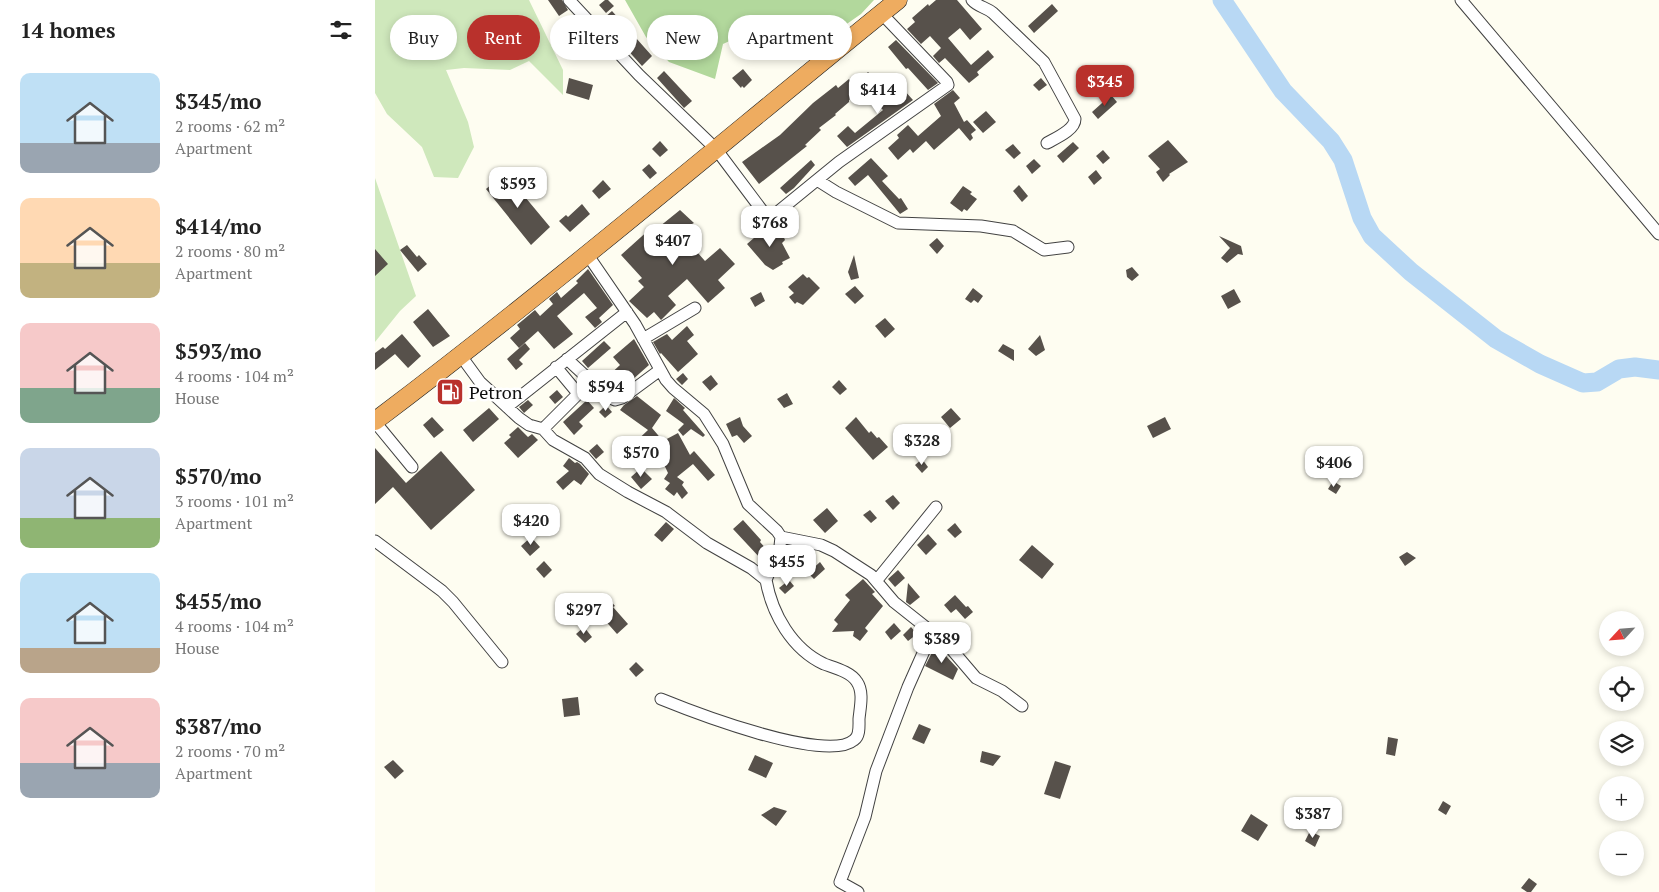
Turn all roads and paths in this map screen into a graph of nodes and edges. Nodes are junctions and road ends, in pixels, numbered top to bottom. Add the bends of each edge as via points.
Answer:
1 (569, 0) edge
2 (898, 0) edge
3 (972, 0) edge
4 (1461, 0) edge
5 (882, 14) junction
6 (1047, 143) dead end
7 (716, 149) junction
8 (817, 180) junction
9 (1659, 234) edge
10 (1068, 248) dead end
11 (587, 254) junction
12 (695, 308) dead end
13 (627, 312) junction
14 (643, 339) junction
15 (461, 356) junction
16 (567, 359) junction
17 (557, 367) junction
18 (660, 370) junction
19 (507, 407) junction
20 (375, 421) edge
21 (543, 429) junction
22 (412, 467) dead end
23 (936, 507) dead end
24 (781, 537) junction
25 (375, 541) edge
26 (766, 580) junction
27 (877, 580) junction
28 (933, 633) junction
29 (502, 662) dead end
30 (661, 699) dead end
31 (1022, 706) dead end
32 (858, 892) edge

1 - 7 street via 639,75
2 - 5 highway
3 - 6 street via 993,13 1038,55 1053,74 1075,123
4 - 9 street
5 - 7 highway
5 - 8 street via 947,85
7 - 8 street via 767,216 774,216
7 - 11 highway
8 - 10 street via 898,223 1013,231 1045,250
11 - 13 street
11 - 15 highway
12 - 14 street
13 - 14 street
13 - 16 street
14 - 18 street
15 - 19 street via 480,382
15 - 20 highway
16 - 17 street
16 - 18 street via 615,400
17 - 19 street
17 - 21 street via 577,395
18 - 24 street via 673,388 704,414 726,451 747,504
19 - 21 street via 529,425
20 - 22 street
21 - 26 street via 553,440 585,458 599,474 666,512 707,543
23 - 27 street
24 - 26 street
24 - 27 street via 821,545
25 - 29 street via 448,597
26 - 30 street via 778,618 794,640 813,658 857,681 861,690 858,733 854,740 833,746 795,743
27 - 28 street via 894,602
28 - 31 street via 947,644 976,678
28 - 32 street via 876,771 865,817 840,882

